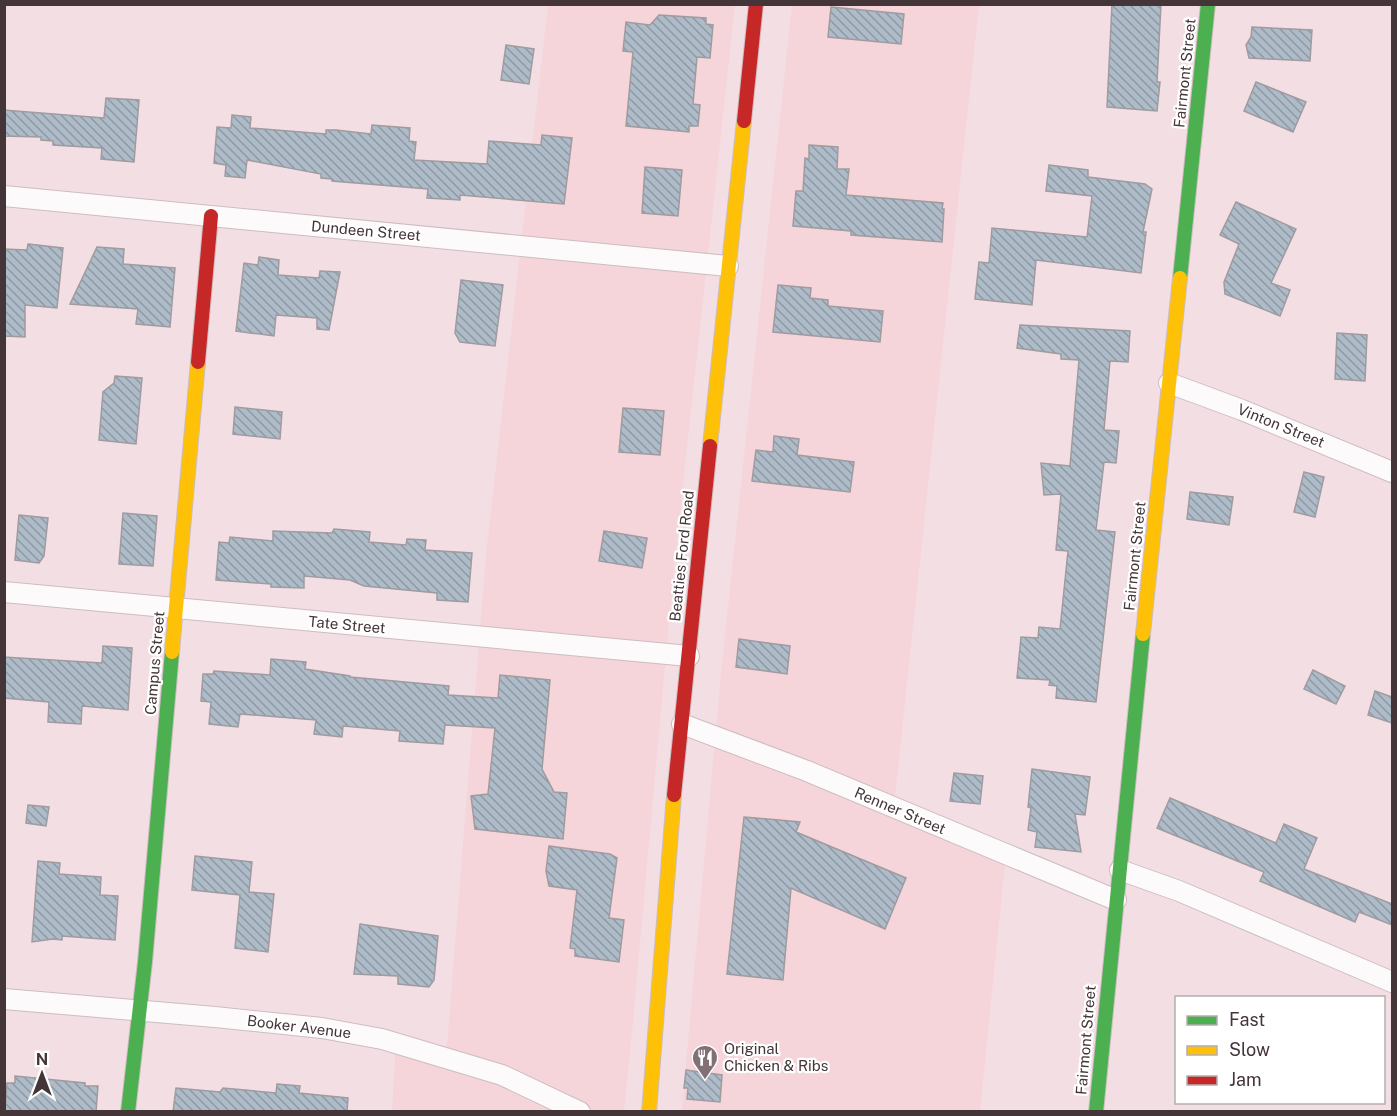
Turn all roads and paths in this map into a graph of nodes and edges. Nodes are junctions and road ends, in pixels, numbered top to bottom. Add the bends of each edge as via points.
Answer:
1 (756, 4) edge
2 (1208, 4) edge
3 (4, 196) edge
4 (211, 216) junction
5 (728, 266) junction
6 (1169, 383) junction
7 (1392, 472) edge
8 (4, 592) edge
9 (176, 609) junction
10 (689, 656) junction
11 (682, 724) junction
12 (1120, 870) junction
13 (1116, 900) junction
14 (1392, 982) edge
15 (4, 999) edge
16 (139, 1010) junction
17 (128, 1112) edge
18 (580, 1112) edge
19 (649, 1112) edge
20 (1096, 1112) edge

1 - 5 street, Beatties Ford Road
2 - 6 street, Fairmont Street
3 - 4 street, Dundeen Street
4 - 5 street, Dundeen Street
4 - 9 street, Campus Street
5 - 10 street, Beatties Ford Road
6 - 7 street, Vinton Street
6 - 12 street, Fairmont Street
8 - 9 street, Tate Street
9 - 10 street, Tate Street
9 - 16 street, Campus Street
10 - 11 street, Beatties Ford Road
11 - 13 street, Renner Street via 807,771
11 - 19 street, Beatties Ford Road
12 - 13 street, Fairmont Street
12 - 14 street via 1179,891
13 - 20 street, Fairmont Street
15 - 16 street, Booker Avenue
16 - 17 street, Campus Street
16 - 18 street, Booker Avenue via 322,1028 382,1039 502,1075

